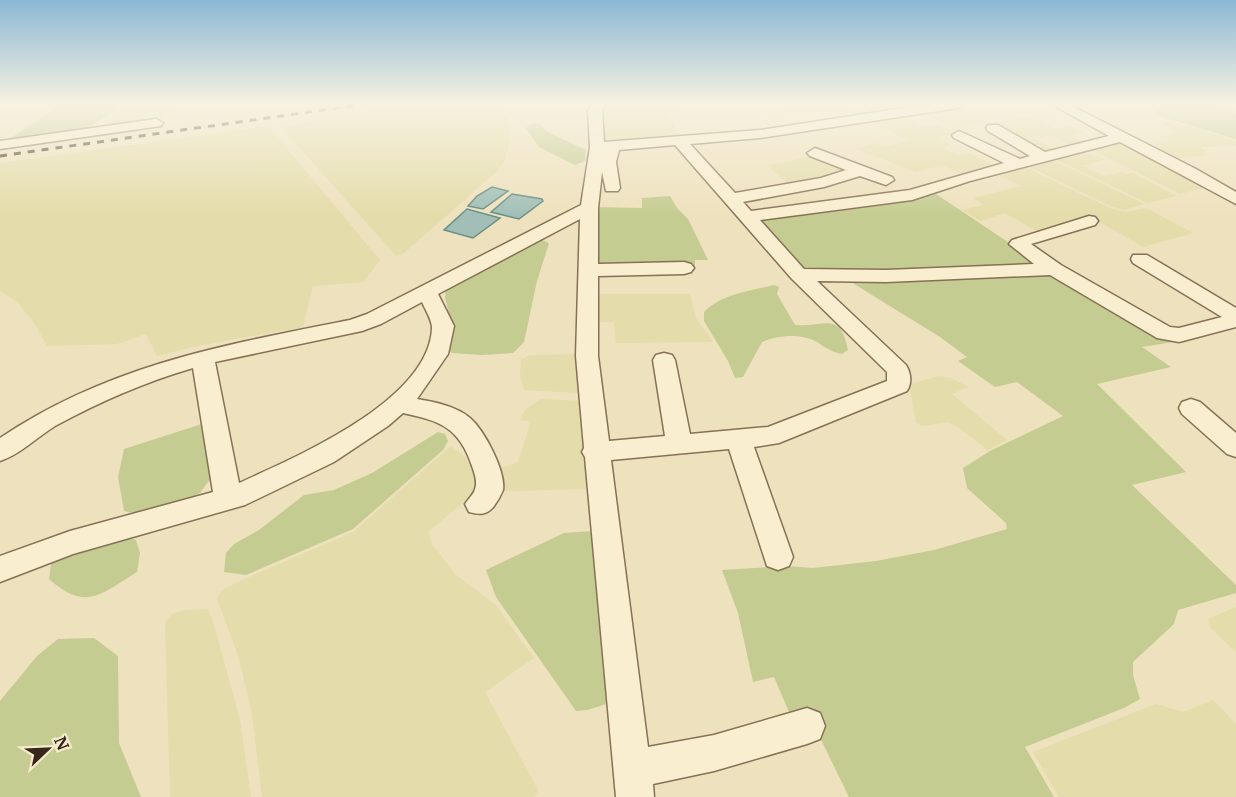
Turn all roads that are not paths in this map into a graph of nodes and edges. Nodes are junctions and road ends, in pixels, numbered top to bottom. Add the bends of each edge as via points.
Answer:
1 (27, 141) edge
2 (604, 141) edge
3 (688, 141) edge
4 (972, 141) edge
5 (1015, 141) edge
6 (1105, 141) edge
7 (1130, 141) edge
8 (680, 142) junction
9 (0, 145) edge
10 (605, 146) junction
11 (815, 153) dead end
12 (1042, 157) junction
13 (1018, 164) junction
14 (859, 171) junction
15 (886, 180) dead end
16 (612, 188) dead end
17 (729, 199) junction
18 (1236, 199) edge
19 (589, 208) junction
20 (745, 217) junction
21 (1089, 221) dead end
22 (1140, 259) dead end
23 (684, 268) dead end
24 (1054, 269) junction
25 (587, 270) junction
26 (799, 275) junction
27 (428, 293) junction
28 (1236, 318) edge
29 (203, 358) junction
30 (664, 360) dead end
31 (398, 403) junction
32 (1191, 408) dead end
33 (738, 438) junction
34 (679, 444) junction
35 (1236, 447) edge
36 (0, 451) edge
37 (595, 452) junction
38 (228, 499) junction
39 (479, 504) dead end
40 (778, 557) dead end
41 (0, 569) edge
42 (807, 726) dead end
43 (633, 783) edge

1 - 9 street
2 - 10 street
3 - 8 street
4 - 13 street
5 - 12 street
6 - 12 street
7 - 18 street
8 - 10 street
8 - 17 street
10 - 16 street
10 - 19 street
11 - 14 street
12 - 13 street
13 - 20 street via 912,195
14 - 15 street
14 - 17 street via 824,182
17 - 20 street
19 - 25 street
19 - 27 street
20 - 26 street
21 - 24 street via 1018,244
22 - 28 street
23 - 25 street
24 - 26 street via 886,276
24 - 28 street via 1165,333 1179,335
25 - 37 street via 587,356
26 - 33 street via 898,370 899,385 770,436
27 - 29 street via 354,326
27 - 31 street via 443,326 437,354 413,389
29 - 36 street via 138,376 72,404
29 - 38 street
30 - 34 street
31 - 38 street via 325,455
31 - 39 street via 443,414 464,427 490,482 489,493
32 - 35 street
33 - 34 street
33 - 40 street
34 - 37 street
37 - 43 street
38 - 41 street via 70,543
42 - 43 street via 714,753

